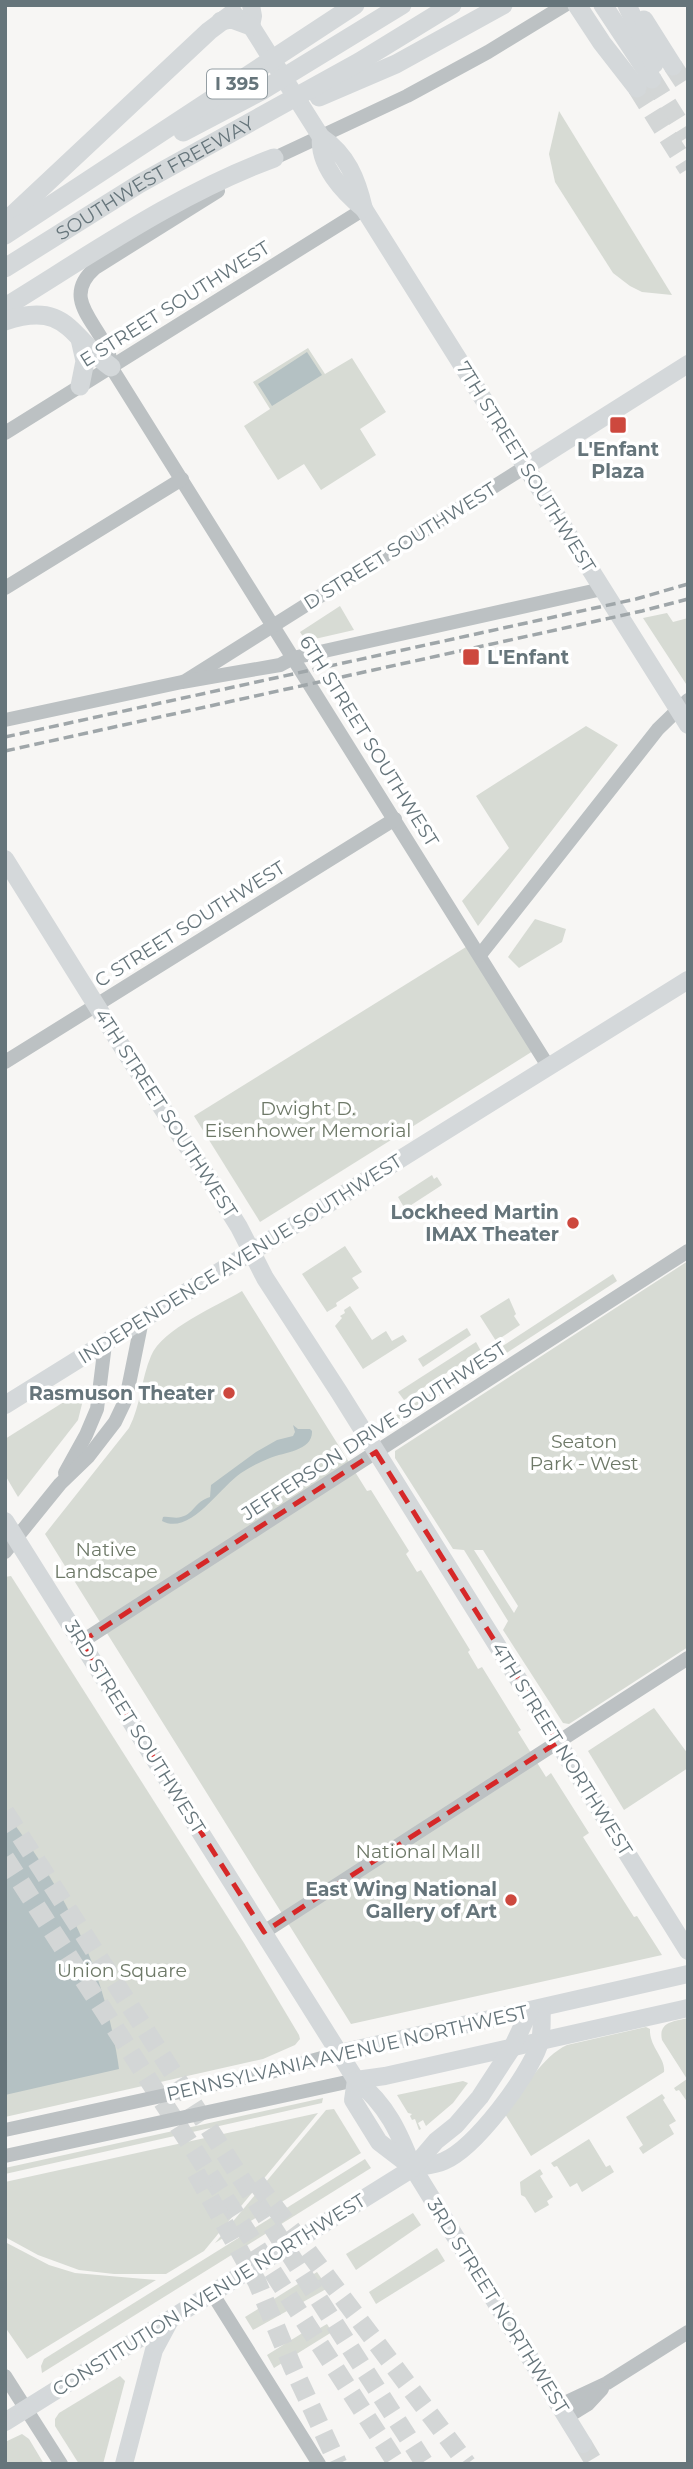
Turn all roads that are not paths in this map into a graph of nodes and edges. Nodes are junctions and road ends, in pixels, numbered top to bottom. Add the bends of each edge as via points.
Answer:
1 (355, 5) edge
2 (402, 5) edge
3 (452, 5) edge
4 (503, 5) edge
5 (627, 5) edge
6 (635, 5) edge
7 (574, 8) edge
8 (606, 9) edge
9 (233, 11) edge
10 (251, 26) junction
11 (655, 77) junction
12 (316, 129) junction
13 (213, 144) junction
14 (274, 158) junction
15 (118, 162) junction
16 (364, 209) junction
17 (5, 222) edge
18 (5, 235) edge
19 (5, 268) edge
20 (5, 307) edge
21 (5, 321) edge
22 (78, 335) junction
23 (688, 364) edge
24 (111, 367) junction
25 (80, 386) junction
26 (5, 433) edge
27 (525, 467) junction
28 (182, 479) junction
29 (5, 588) edge
30 (603, 589) junction
31 (274, 625) junction
32 (293, 658) junction
33 (183, 682) junction
34 (682, 704) edge
35 (5, 720) edge
36 (688, 725) edge
37 (395, 819) junction
38 (5, 859) edge
39 (480, 955) junction
40 (688, 980) edge
41 (96, 1004) junction
42 (5, 1062) edge
43 (548, 1066) junction
44 (688, 1251) edge
45 (252, 1252) junction
46 (142, 1321) junction
47 (105, 1344) junction
48 (5, 1405) edge
49 (376, 1452) junction
50 (60, 1484) junction
51 (5, 1521) edge
52 (10, 1545) edge
53 (436, 1548) joint
54 (81, 1642) junction
55 (688, 1658) edge
56 (558, 1742) junction
57 (264, 1932) junction
58 (688, 1951) edge
59 (688, 1974) edge
60 (688, 2008) edge
61 (536, 2009) junction
62 (540, 2042) junction
63 (512, 2048) junction
64 (340, 2053) junction
65 (356, 2080) junction
66 (5, 2130) edge
67 (5, 2156) edge
68 (413, 2168) junction
69 (212, 2293) junction
70 (173, 2317) junction
71 (688, 2332) edge
72 (5, 2376) edge
73 (26, 2409) junction
74 (564, 2411) junction
75 (5, 2422) edge
76 (583, 2444) tunnel mouth
77 (61, 2464) edge
78 (124, 2464) edge
79 (319, 2464) edge

1 - 15 highway, SOUTHWEST FREEWAY / I 395
2 - 15 highway via 212,119
3 - 13 highway, SOUTHWEST FREEWAY / I 395
4 - 13 highway via 396,64
5 - 11 highway
6 - 11 highway
7 - 11 highway via 602,43
7 - 12 street, 6TH STREET SOUTHWEST via 429,84
8 - 11 highway
9 - 10 highway via 232,19
9 - 10 main road via 253,16
9 - 17 highway
10 - 12 main road, 7TH STREET SOUTHWEST
12 - 14 street, 6TH STREET SOUTHWEST
12 - 16 main road, 7TH STREET SOUTHWEST via 337,147 358,182
13 - 19 highway, SOUTHWEST FREEWAY / I 395 via 139,184
14 - 20 highway via 180,199
14 - 24 street, 6TH STREET SOUTHWEST via 88,275 80,293 83,308 108,351
15 - 18 highway, SOUTHWEST FREEWAY / I 395
16 - 24 street, E STREET SOUTHWEST
16 - 27 main road, 7TH STREET SOUTHWEST
21 - 22 highway via 30,315 46,317
22 - 24 highway
22 - 25 highway via 85,354
23 - 27 main road, D STREET SOUTHWEST
24 - 25 street, E STREET SOUTHWEST
24 - 28 street, 6TH STREET SOUTHWEST
25 - 26 street, E STREET SOUTHWEST
27 - 30 main road, 7TH STREET SOUTHWEST
27 - 31 street, D STREET SOUTHWEST
28 - 29 street
28 - 31 street, 6TH STREET SOUTHWEST
30 - 32 street
30 - 34 main road, 7TH STREET SOUTHWEST
31 - 32 street, 6TH STREET SOUTHWEST
31 - 33 street, D STREET SOUTHWEST
32 - 33 street via 280,665
32 - 37 street, 6TH STREET SOUTHWEST
33 - 35 street
34 - 36 main road, 7TH STREET SOUTHWEST
34 - 39 street
37 - 39 street, 6TH STREET SOUTHWEST
37 - 41 street, C STREET SOUTHWEST
38 - 41 main road, 4TH STREET SOUTHWEST
39 - 43 street, 6TH STREET SOUTHWEST
40 - 43 main road, INDEPENDENCE AVENUE SOUTHWEST
41 - 42 street, C STREET SOUTHWEST
41 - 45 main road, 4TH STREET SOUTHWEST
43 - 45 main road, INDEPENDENCE AVENUE SOUTHWEST
44 - 49 street, JEFFERSON DRIVE SOUTHWEST
45 - 46 main road, INDEPENDENCE AVENUE SOUTHWEST
45 - 49 main road, 4TH STREET SOUTHWEST
46 - 47 main road, INDEPENDENCE AVENUE SOUTHWEST
46 - 50 street via 122,1410 88,1457
47 - 48 main road, INDEPENDENCE AVENUE SOUTHWEST
47 - 50 street via 97,1409
49 - 53 main road, 4TH STREET SOUTHWEST
49 - 54 street, JEFFERSON DRIVE SOUTHWEST
50 - 52 street
51 - 52 main road, 3RD STREET SOUTHWEST
52 - 54 main road, 3RD STREET SOUTHWEST
53 - 56 main road, 4TH STREET NORTHWEST
54 - 57 main road, 3RD STREET SOUTHWEST
55 - 56 street
56 - 57 street
56 - 58 main road, 4TH STREET NORTHWEST
57 - 64 main road, 3RD STREET NORTHWEST
59 - 61 main road, PENNSYLVANIA AVENUE NORTHWEST
60 - 62 main road, PENNSYLVANIA AVENUE NORTHWEST
61 - 62 main road, CONSTITUTION AVENUE NORTHWEST
61 - 63 main road, CONSTITUTION AVENUE NORTHWEST
61 - 64 main road, PENNSYLVANIA AVENUE NORTHWEST
62 - 63 main road, PENNSYLVANIA AVENUE NORTHWEST
62 - 68 main road, CONSTITUTION AVENUE NORTHWEST via 527,2069 471,2141 446,2161
63 - 65 main road, PENNSYLVANIA AVENUE NORTHWEST
63 - 68 main road, CONSTITUTION AVENUE NORTHWEST via 468,2112
64 - 65 main road, 3RD STREET NORTHWEST
64 - 66 street, PENNSYLVANIA AVENUE NORTHWEST
65 - 67 street, PENNSYLVANIA AVENUE NORTHWEST
65 - 68 main road, 3RD STREET NORTHWEST via 376,2095
68 - 69 main road, CONSTITUTION AVENUE NORTHWEST
68 - 74 main road, 3RD STREET NORTHWEST
69 - 70 main road, CONSTITUTION AVENUE NORTHWEST
69 - 79 street
70 - 73 main road, CONSTITUTION AVENUE NORTHWEST
70 - 78 main road via 154,2350
71 - 74 street
72 - 73 street
73 - 75 main road, CONSTITUTION AVENUE NORTHWEST
73 - 77 street
74 - 76 main road, 3RD STREET NORTHWEST

